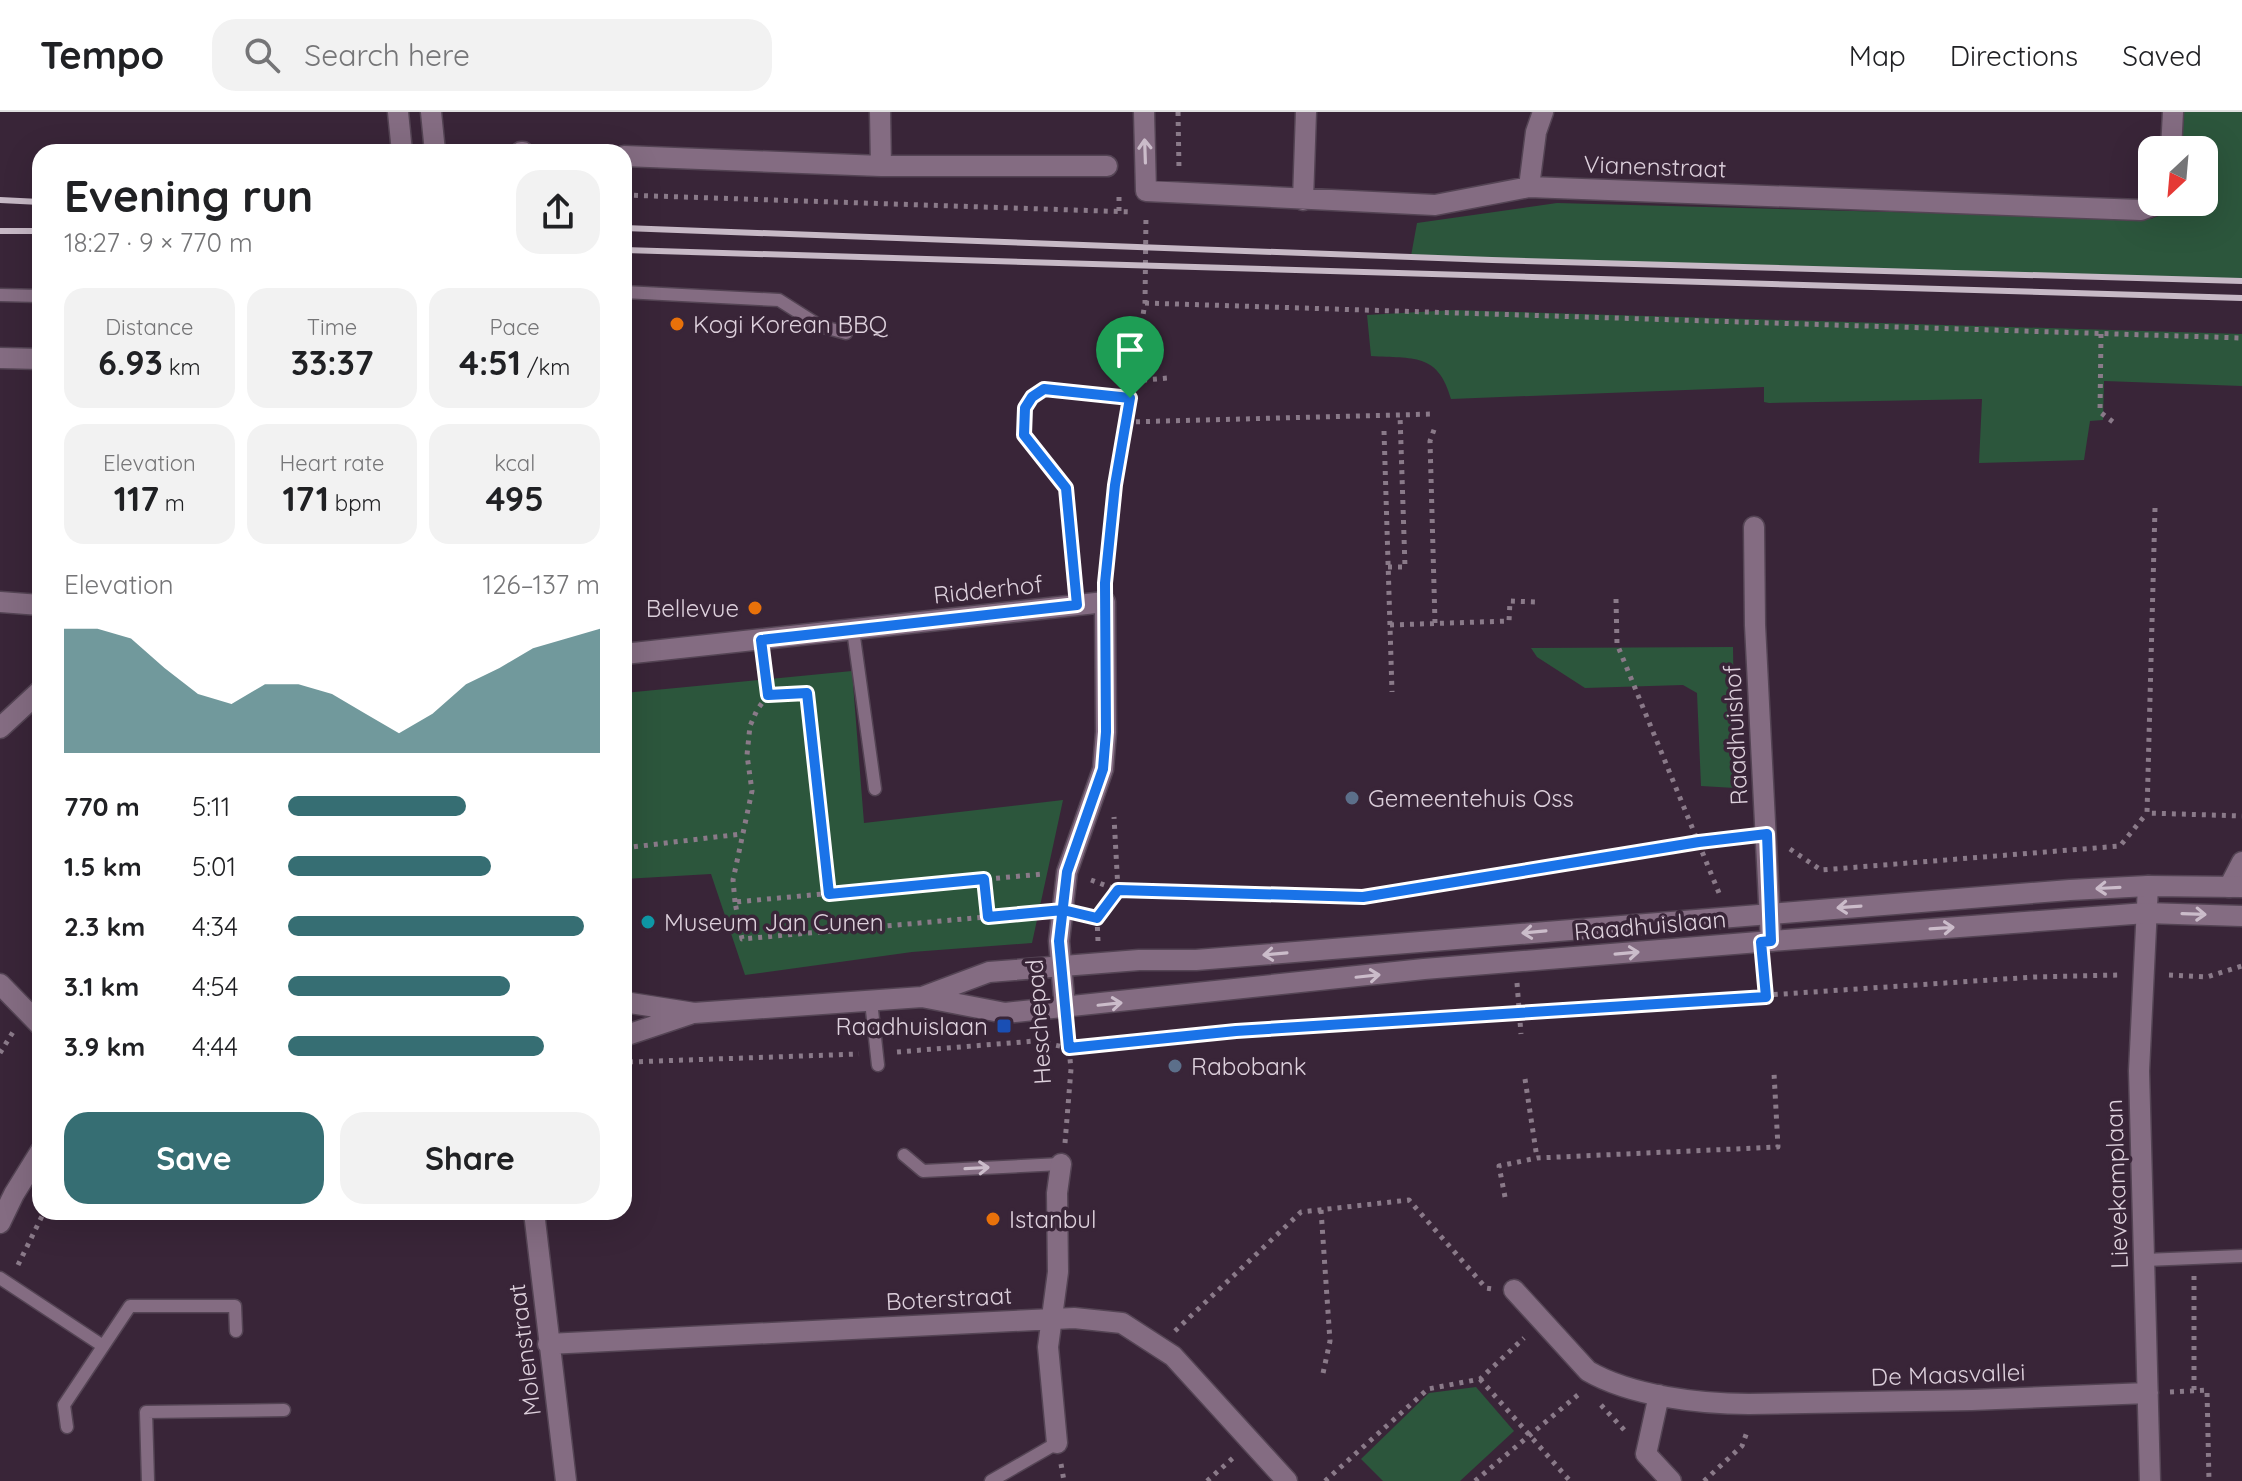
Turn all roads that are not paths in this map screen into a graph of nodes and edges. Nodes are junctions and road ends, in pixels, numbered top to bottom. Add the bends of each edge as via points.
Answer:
1 (398, 112) edge
2 (431, 112) edge
3 (880, 112) edge
4 (1144, 112) edge
5 (1306, 112) edge
6 (1543, 112) edge
7 (2173, 112) edge
8 (2172, 136) edge
9 (401, 144) edge
10 (434, 144) edge
11 (632, 156) edge
12 (881, 166) junction
13 (1107, 166) dead end
14 (1529, 187) junction
15 (1303, 200) junction
16 (2138, 210) edge
17 (632, 292) edge
18 (0, 295) edge
19 (32, 296) edge
20 (846, 333) dead end
21 (0, 358) edge
22 (32, 359) edge
23 (1754, 527) dead end
24 (0, 602) edge
25 (1105, 602) joint
26 (32, 604) edge
27 (853, 630) junction
28 (632, 653) edge
29 (32, 698) edge
30 (0, 728) edge
31 (875, 789) dead end
32 (2242, 862) edge
33 (2148, 886) junction
34 (2235, 887) edge
35 (1768, 913) junction
36 (2146, 913) junction
37 (2242, 916) edge
38 (1766, 941) junction
39 (1059, 966) junction
40 (0, 984) edge
41 (922, 997) junction
42 (871, 1001) junction
43 (632, 1003) edge
44 (1065, 1008) junction
45 (694, 1013) junction
46 (32, 1017) edge
47 (632, 1033) edge
48 (877, 1060) road end
49 (904, 1155) dead end
50 (1061, 1164) joint
51 (32, 1165) edge
52 (535, 1220) edge
53 (0, 1223) edge
54 (2242, 1256) edge
55 (2145, 1260) junction
56 (4, 1281) edge
57 (1514, 1290) road end
58 (1053, 1319) junction
59 (236, 1331) dead end
60 (548, 1344) junction
61 (103, 1346) junction
62 (2148, 1393) junction
63 (1659, 1395) junction
64 (284, 1410) dead end
65 (67, 1427) dead end
66 (1057, 1443) joint
67 (148, 1481) edge
68 (566, 1481) edge
69 (991, 1481) edge
70 (1287, 1481) edge
71 (1671, 1481) edge
72 (2150, 1481) edge

1 - 9 street
2 - 10 street
3 - 12 street
15 -> 4 street, Vianenstraat via 1146,191
5 - 15 street
6 - 14 street
7 - 8 street
11 - 12 street
12 - 13 street
14 - 15 street, Vianenstraat via 1435,205
14 - 16 street, Vianenstraat
17 - 20 lane via 779,300 820,326
18 - 19 lane
21 - 22 street
23 - 35 street, Raadhuishof
24 - 26 street
25 - 27 street, Ridderhof
25 - 39 street, Heschepad via 1103,769 1067,872
27 - 28 street, Ridderhof
27 - 31 lane
29 - 30 street
32 - 34 street, Raadhuislaan
33 - 34 street, Raadhuislaan
33 -> 35 street, Raadhuislaan
33 - 36 street, Lievekamplaan
35 - 38 street, Raadhuishof
35 -> 39 street, Raadhuislaan via 1196,960
36 -> 37 street, Raadhuislaan
38 -> 36 street, Raadhuislaan
36 - 55 street, Lievekamplaan via 2139,1071
44 -> 38 street, Raadhuislaan
39 - 41 street, Raadhuislaan via 989,972
39 - 44 street, Heschepad
40 - 46 street
41 - 42 street, Raadhuislaan
41 - 44 street, Raadhuislaan via 1005,1013
42 - 45 street, Raadhuislaan
42 - 48 lane
43 - 45 street, Raadhuislaan
45 - 47 street, Raadhuislaan
49 -> 50 lane via 923,1171
50 - 58 street
51 - 53 street
52 - 60 street, Molenstraat
54 - 55 lane
55 - 62 street, Lievekamplaan
56 - 61 lane
57 - 63 street, De Maasvallei via 1587,1380 1602,1379
58 - 60 street, Boterstraat
58 - 66 street via 1048,1347
58 - 70 street, Boterstraat via 1122,1323 1173,1356
59 - 61 lane via 235,1306 130,1306
60 - 68 street, Molenstraat
61 - 65 lane via 64,1405
62 - 63 street, De Maasvallei via 1749,1404
62 - 72 street, Lievekamplaan
63 - 71 street via 1646,1454
64 - 67 lane via 146,1412
66 - 69 lane

